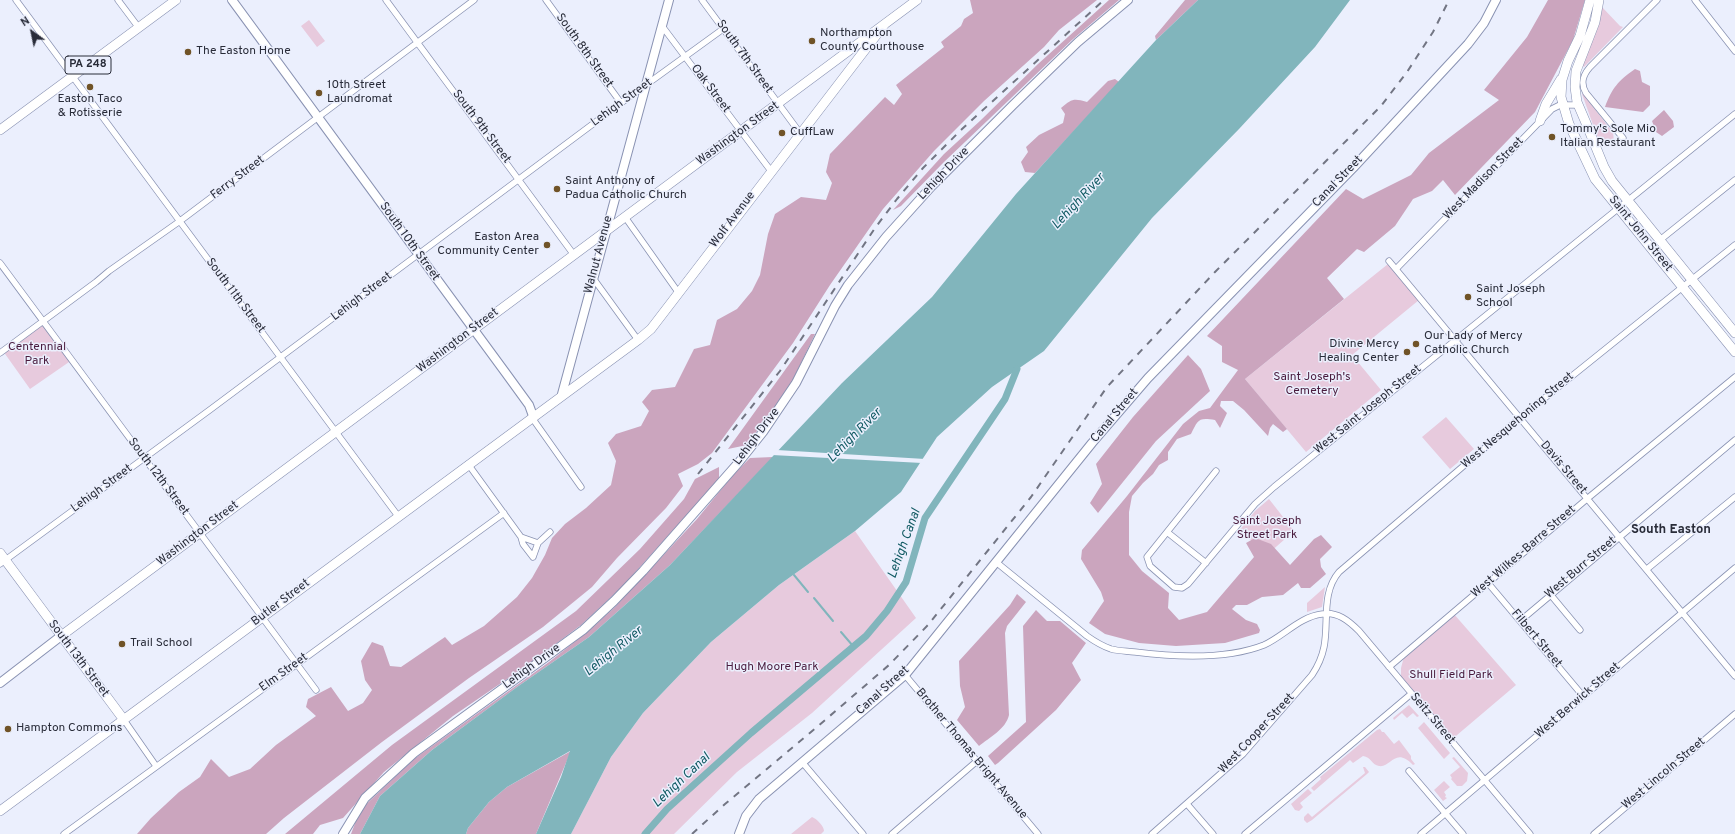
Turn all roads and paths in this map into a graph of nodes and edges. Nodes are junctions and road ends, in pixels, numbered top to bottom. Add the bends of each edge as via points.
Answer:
1 (16, 0) edge
2 (118, 0) edge
3 (176, 0) edge
4 (232, 0) edge
5 (386, 0) edge
6 (474, 0) edge
7 (546, 0) edge
8 (670, 0) edge
9 (702, 0) edge
10 (917, 0) edge
11 (1128, 0) edge
12 (1496, 0) edge
13 (1590, 0) edge
14 (1599, 0) edge
15 (1657, 0) edge
16 (1696, 0) edge
17 (884, 25) junction
18 (662, 26) junction
19 (138, 28) junction
20 (723, 29) junction
21 (417, 42) junction
22 (1735, 51) edge
23 (685, 56) junction
24 (838, 59) junction
25 (846, 73) junction
26 (72, 76) junction
27 (1562, 76) junction
28 (646, 85) junction
29 (621, 103) junction
30 (778, 104) junction
31 (1563, 105) junction
32 (1578, 105) junction
33 (1735, 114) edge
34 (318, 118) junction
35 (1540, 121) junction
36 (0, 130) edge
37 (741, 131) junction
38 (800, 133) junction
39 (1623, 138) dead end
40 (771, 171) junction
41 (520, 179) junction
42 (1735, 180) edge
43 (1628, 200) junction
44 (1618, 208) junction
45 (625, 217) junction
46 (180, 221) junction
47 (605, 232) junction
48 (1660, 240) junction
49 (1735, 245) edge
50 (418, 254) junction
51 (574, 255) junction
52 (1389, 261) dead end
53 (0, 264) edge
54 (1397, 268) junction
55 (593, 278) junction
56 (1692, 280) junction
57 (1683, 287) junction
58 (678, 292) junction
59 (43, 322) junction
60 (474, 329) junction
61 (1735, 333) edge
62 (1456, 339) junction
63 (638, 340) junction
64 (1735, 352) edge
65 (0, 353) edge
66 (281, 357) junction
67 (1735, 377) edge
68 (562, 394) junction
69 (532, 416) junction
70 (1521, 417) junction
71 (336, 432) junction
72 (1735, 440) edge
73 (145, 458) junction
74 (468, 464) junction
75 (1216, 471) dead end
76 (581, 487) dead end
77 (1735, 497) edge
78 (1588, 498) junction
79 (504, 513) junction
80 (398, 516) junction
81 (550, 532) dead end
82 (1167, 532) junction
83 (200, 533) junction
84 (1619, 536) junction
85 (521, 537) junction
86 (538, 543) junction
87 (2, 559) edge
88 (996, 562) junction
89 (1206, 563) junction
90 (1735, 568) edge
91 (1646, 569) junction
92 (1488, 583) junction
93 (1550, 594) junction
94 (1682, 612) junction
95 (1327, 613) junction
96 (262, 617) junction
97 (1520, 621) junction
98 (1580, 630) dead end
99 (61, 636) junction
100 (297, 664) junction
101 (1389, 667) junction
102 (905, 674) junction
103 (1735, 676) edge
104 (0, 683) edge
105 (316, 690) dead end
106 (1411, 694) junction
107 (1583, 696) junction
108 (1735, 714) edge
109 (124, 720) junction
110 (977, 761) junction
111 (802, 762) junction
112 (156, 766) junction
113 (1409, 771) dead end
114 (1484, 780) junction
115 (1187, 804) junction
116 (0, 811) edge
117 (1445, 814) junction
118 (64, 834) edge
119 (343, 834) edge
120 (739, 834) edge
121 (863, 834) edge
122 (892, 834) edge
123 (1038, 834) edge
124 (1152, 834) edge
125 (1213, 834) edge
126 (1245, 834) edge
127 (1421, 834) edge
128 (1463, 834) edge
129 (1530, 834) edge
130 (1594, 834) edge

1 - 26 street, South 11th Street
2 - 19 street
3 - 19 main road, PA 248
4 - 34 street, South 10th Street
5 - 21 street, South 9th Street
6 - 21 street, Ferry Street
7 - 29 street, South 8th Street
8 - 18 street, Walnut Avenue
9 - 20 street, South 7th Street
10 - 17 main road, Washington Street
11 - 119 street, Lehigh Drive via 1034,84 931,187 886,237 848,285 796,383 763,432 643,571 583,630 414,753 365,798
12 - 88 street, Canal Street via 1484,23 1468,44 1353,168 1148,378
13 - 27 main road via 1580,36
14 - 32 main road, Saint John Street via 1595,22 1576,70
15 - 39 street via 1589,69 1583,80 1586,92
16 - 22 street
17 - 24 main road, Washington Street
17 - 25 main road, Wolf Avenue
18 - 23 street, Oak Street
18 - 28 street, Walnut Avenue
19 - 26 main road, PA 248
20 - 23 street, Lehigh Street
20 - 30 street, South 7th Street
21 - 34 street, Ferry Street
21 - 41 street, South 9th Street
23 - 28 street, Lehigh Street
23 - 37 street, Oak Street
24 - 25 main road via 846,68
24 - 30 main road, Washington Street
25 - 38 main road, Wolf Avenue
26 - 36 main road, PA 248
26 - 46 street, South 11th Street
27 - 31 main road, Saint John Street
27 - 35 main road via 1546,104
28 - 29 street, Lehigh Street
28 - 47 street, Walnut Avenue
29 - 41 street, Lehigh Street
30 - 37 main road, Washington Street
30 - 38 street, South 7th Street
31 - 32 street
31 - 35 street, West Madison Street via 1554,108
31 - 44 main road, Saint John Street via 1591,173
32 - 43 main road, Saint John Street via 1606,170
33 - 43 street, West Saint Joseph Street
34 - 46 street, Ferry Street
34 - 50 street, South 10th Street
35 - 54 street, West Madison Street
37 - 40 street, Oak Street
37 - 45 main road, Washington Street
38 - 40 main road, Wolf Avenue
40 - 58 main road, Wolf Avenue
41 - 50 street, Lehigh Street
41 - 51 street, South 9th Street
42 - 48 street
43 - 44 street, West Saint Joseph Street
43 - 48 main road, Saint John Street
44 - 57 main road, Saint John Street
44 - 62 street, West Saint Joseph Street
45 - 47 main road, Washington Street
45 - 58 street
46 - 59 street, Ferry Street
46 - 66 street, South 11th Street
47 - 51 main road, Washington Street
47 - 55 street, Walnut Avenue
48 - 56 main road, Saint John Street
49 - 56 street, West Nesquehoning Street
50 - 60 street, South 10th Street
50 - 66 street, Lehigh Street
51 - 60 main road, Washington Street
52 - 54 street, Davis Street
53 - 59 street, South 12th Street
54 - 62 street, Davis Street
55 - 63 street
55 - 68 street, Walnut Avenue
56 - 57 street, West Nesquehoning Street
56 - 61 main road, Saint John Street
57 - 64 main road, Saint John Street
57 - 70 street, West Nesquehoning Street
58 - 63 main road, Wolf Avenue via 651,329
59 - 65 street, Ferry Street
59 - 73 street, South 12th Street
60 - 69 street, South 10th Street via 529,405
60 - 71 main road, Washington Street
62 - 70 street, Davis Street
62 - 89 street, West Saint Joseph Street via 1268,492
63 - 68 main road, Wolf Avenue
66 - 71 street, South 11th Street
66 - 73 street, Lehigh Street
67 - 78 street, West Wilkes-Barre Street
68 - 69 main road, Butler Street
69 - 74 main road, Butler Street
69 - 76 street, South 10th Street
70 - 78 street, Davis Street
70 - 95 street, West Nesquehoning Street via 1339,572 1329,591
71 - 80 street, South 11th Street
71 - 83 main road, Washington Street
72 - 84 street, West Burr Street
73 - 83 street, South 12th Street
73 - 87 street, Lehigh Street
74 - 79 street
74 - 80 main road, Butler Street
75 - 82 street
77 - 91 street
78 - 84 street, Davis Street
78 - 92 street, West Wilkes-Barre Street
79 - 85 street
79 - 100 street, Elm Street
80 - 96 main road, Butler Street
81 - 86 street
82 - 89 street
82 - 89 street, West Saint Joseph Street via 1147,557 1151,567 1174,587 1179,588 1188,584
83 - 96 street, South 12th Street
83 - 99 main road, Washington Street
84 - 91 street, Davis Street
84 - 93 street, West Burr Street
85 - 86 street
85 - 86 street via 533,557
87 - 99 main road, South 13th Street
88 - 95 street via 1091,639 1116,650 1173,656 1236,652 1263,645 1307,617
88 - 102 street, Canal Street
90 - 94 street, West Berwick Street
91 - 94 street, Davis Street
92 - 97 street, Filbert Street
92 - 101 street, West Wilkes-Barre Street
93 - 97 street, West Burr Street
93 - 98 street
94 - 103 street, Davis Street
94 - 107 street, West Berwick Street
95 - 101 street, Seitz Street via 1339,616 1352,624
95 - 115 street, West Cooper Street via 1324,648 1312,675 1243,754
96 - 100 street, South 12th Street
96 - 109 main road, Butler Street
97 - 107 street, Filbert Street
99 - 104 street, Washington Street
99 - 109 main road, South 13th Street
100 - 105 street, South 12th Street
100 - 112 street, Elm Street
101 - 106 street, Seitz Street
102 - 110 street, Brother Thomas Bright Avenue
102 - 111 street, Canal Street
106 - 114 street, Seitz Street
106 - 126 street
107 - 114 street, West Berwick Street
108 - 130 street, West Lincoln Street
109 - 112 street, South 13th Street
109 - 116 main road, Butler Street
110 - 122 street
110 - 123 street, Brother Thomas Bright Avenue
111 - 120 street, Canal Street via 755,803 746,816
111 - 121 street
112 - 118 street, Elm Street
113 - 117 street
114 - 117 street, West Berwick Street
114 - 129 street, Seitz Street
115 - 124 street, West Cooper Street
115 - 125 street
117 - 127 street, West Berwick Street
117 - 128 street

